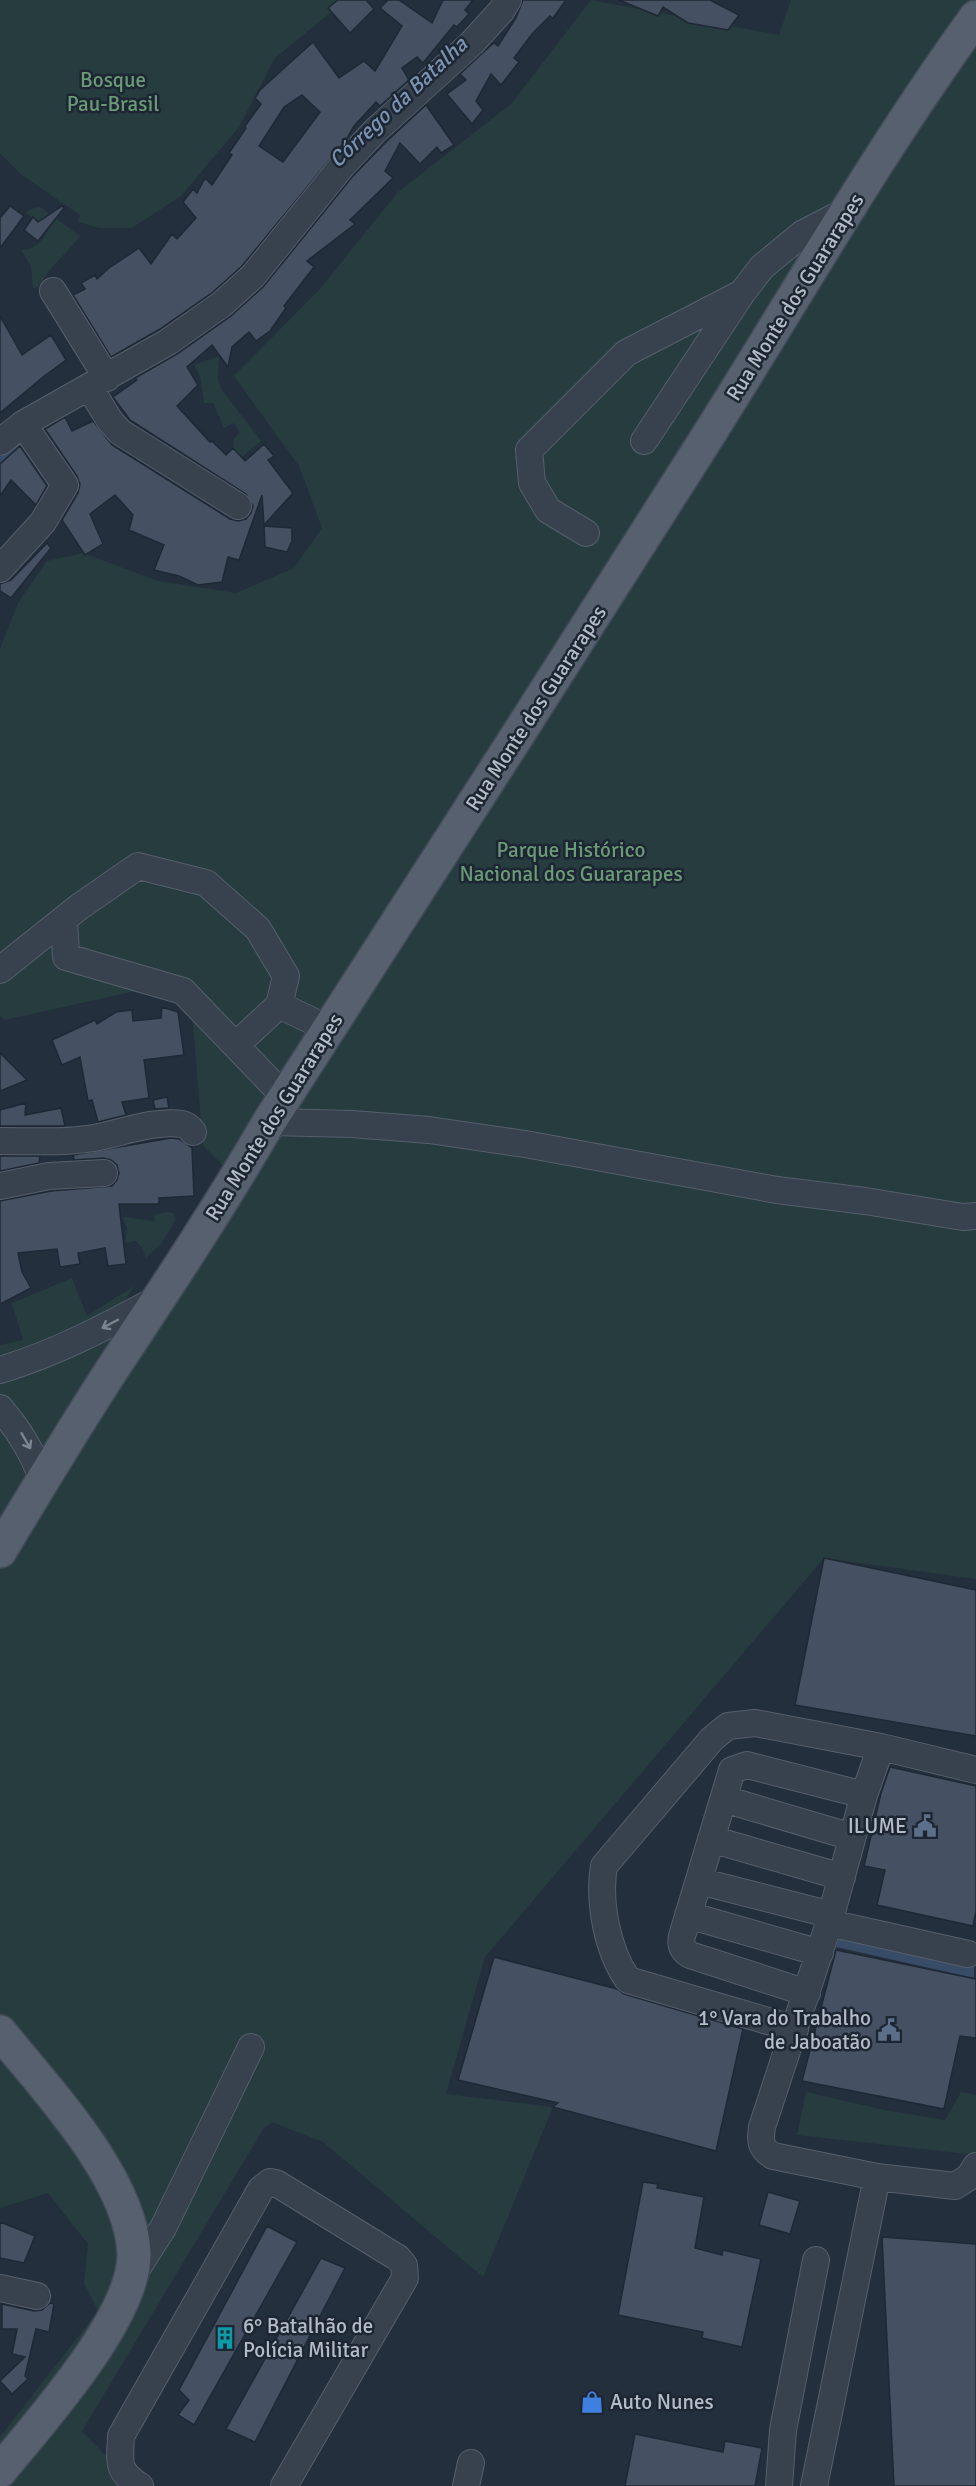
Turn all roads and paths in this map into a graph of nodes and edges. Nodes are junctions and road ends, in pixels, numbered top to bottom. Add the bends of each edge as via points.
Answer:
1 (508, 0) edge
2 (976, 17) edge
3 (850, 209) junction
4 (53, 291) dead end
5 (742, 292) junction
6 (99, 383) junction
7 (7, 434) edge
8 (644, 441) dead end
9 (238, 506) dead end
10 (586, 533) dead end
11 (0, 570) edge
12 (64, 919) junction
13 (0, 970) edge
14 (279, 1005) junction
15 (329, 1029) junction
16 (236, 1045) junction
17 (277, 1110) junction
18 (193, 1132) dead end
19 (0, 1141) edge
20 (104, 1173) dead end
21 (0, 1186) edge
22 (976, 1216) edge
23 (162, 1296) junction
24 (0, 1370) edge
25 (0, 1408) edge
26 (43, 1480) junction
27 (0, 1551) edge
28 (881, 1747) junction
29 (976, 1770) edge
30 (864, 1795) junction
31 (723, 1799) junction
32 (852, 1837) junction
33 (711, 1839) junction
34 (842, 1877) junction
35 (699, 1881) junction
36 (688, 1916) junction
37 (830, 1919) junction
38 (820, 1953) junction
39 (968, 1954) dead end
40 (807, 1993) junction
41 (795, 2029) junction
42 (0, 2032) edge
43 (251, 2046) dead end
44 (976, 2166) edge
45 (877, 2177) junction
46 (816, 2260) dead end
47 (128, 2284) junction
48 (0, 2288) edge
49 (37, 2296) dead end
50 (0, 2472) edge
51 (140, 2486) edge
52 (284, 2486) edge
53 (779, 2486) edge
54 (814, 2486) edge

1 - 6 street via 472,43 342,166 254,276 168,342
2 - 3 main road, Rua Monte dos Guararapes
3 - 5 street via 802,234 762,267
3 - 15 main road, Rua Monte dos Guararapes
4 - 6 street
5 - 8 street
5 - 10 street via 626,353 529,450 532,483 548,510
6 - 7 street
6 - 9 street via 111,421 120,432
7 - 11 street via 65,485 43,522
12 - 13 street
12 - 14 street via 138,866 206,883 258,929 286,975
12 - 16 street via 66,957 183,992
14 - 15 street
14 - 16 street
15 - 17 main road, Rua Monte dos Guararapes
16 - 17 street
17 - 22 street via 352,1124 525,1144 777,1190
17 - 23 main road, Rua Monte dos Guararapes
18 - 19 street via 182,1124 156,1125 94,1138
20 - 21 street via 49,1176
23 -> 24 street via 86,1337
23 - 26 main road, Rua Monte dos Guararapes
25 -> 26 street via 22,1434
26 - 27 main road, Rua Monte dos Guararapes
28 - 29 street
28 - 30 street
28 - 41 street via 755,1723 728,1726 706,1746 604,1866 601,1881 607,1923 628,1980
30 - 31 street via 747,1765 732,1770
30 - 32 street
31 - 32 street
31 - 33 street
32 - 34 street
33 - 34 street
33 - 35 street
34 - 37 street
35 - 36 street
35 - 37 street
36 - 38 street
36 - 40 street via 680,1943 690,1955
37 - 38 street
37 - 39 street
38 - 40 street
40 - 41 street
41 - 45 street via 760,2142 773,2157
42 - 47 main road via 102,2164 129,2226 134,2253
43 - 47 street via 163,2228
44 - 45 street via 969,2177 955,2186
45 - 54 street
46 - 53 street via 783,2430
47 - 50 main road via 103,2336
48 - 49 street
51 - 52 street via 128,2479 120,2467 121,2436 261,2189 270,2182 398,2258 404,2265 405,2278

